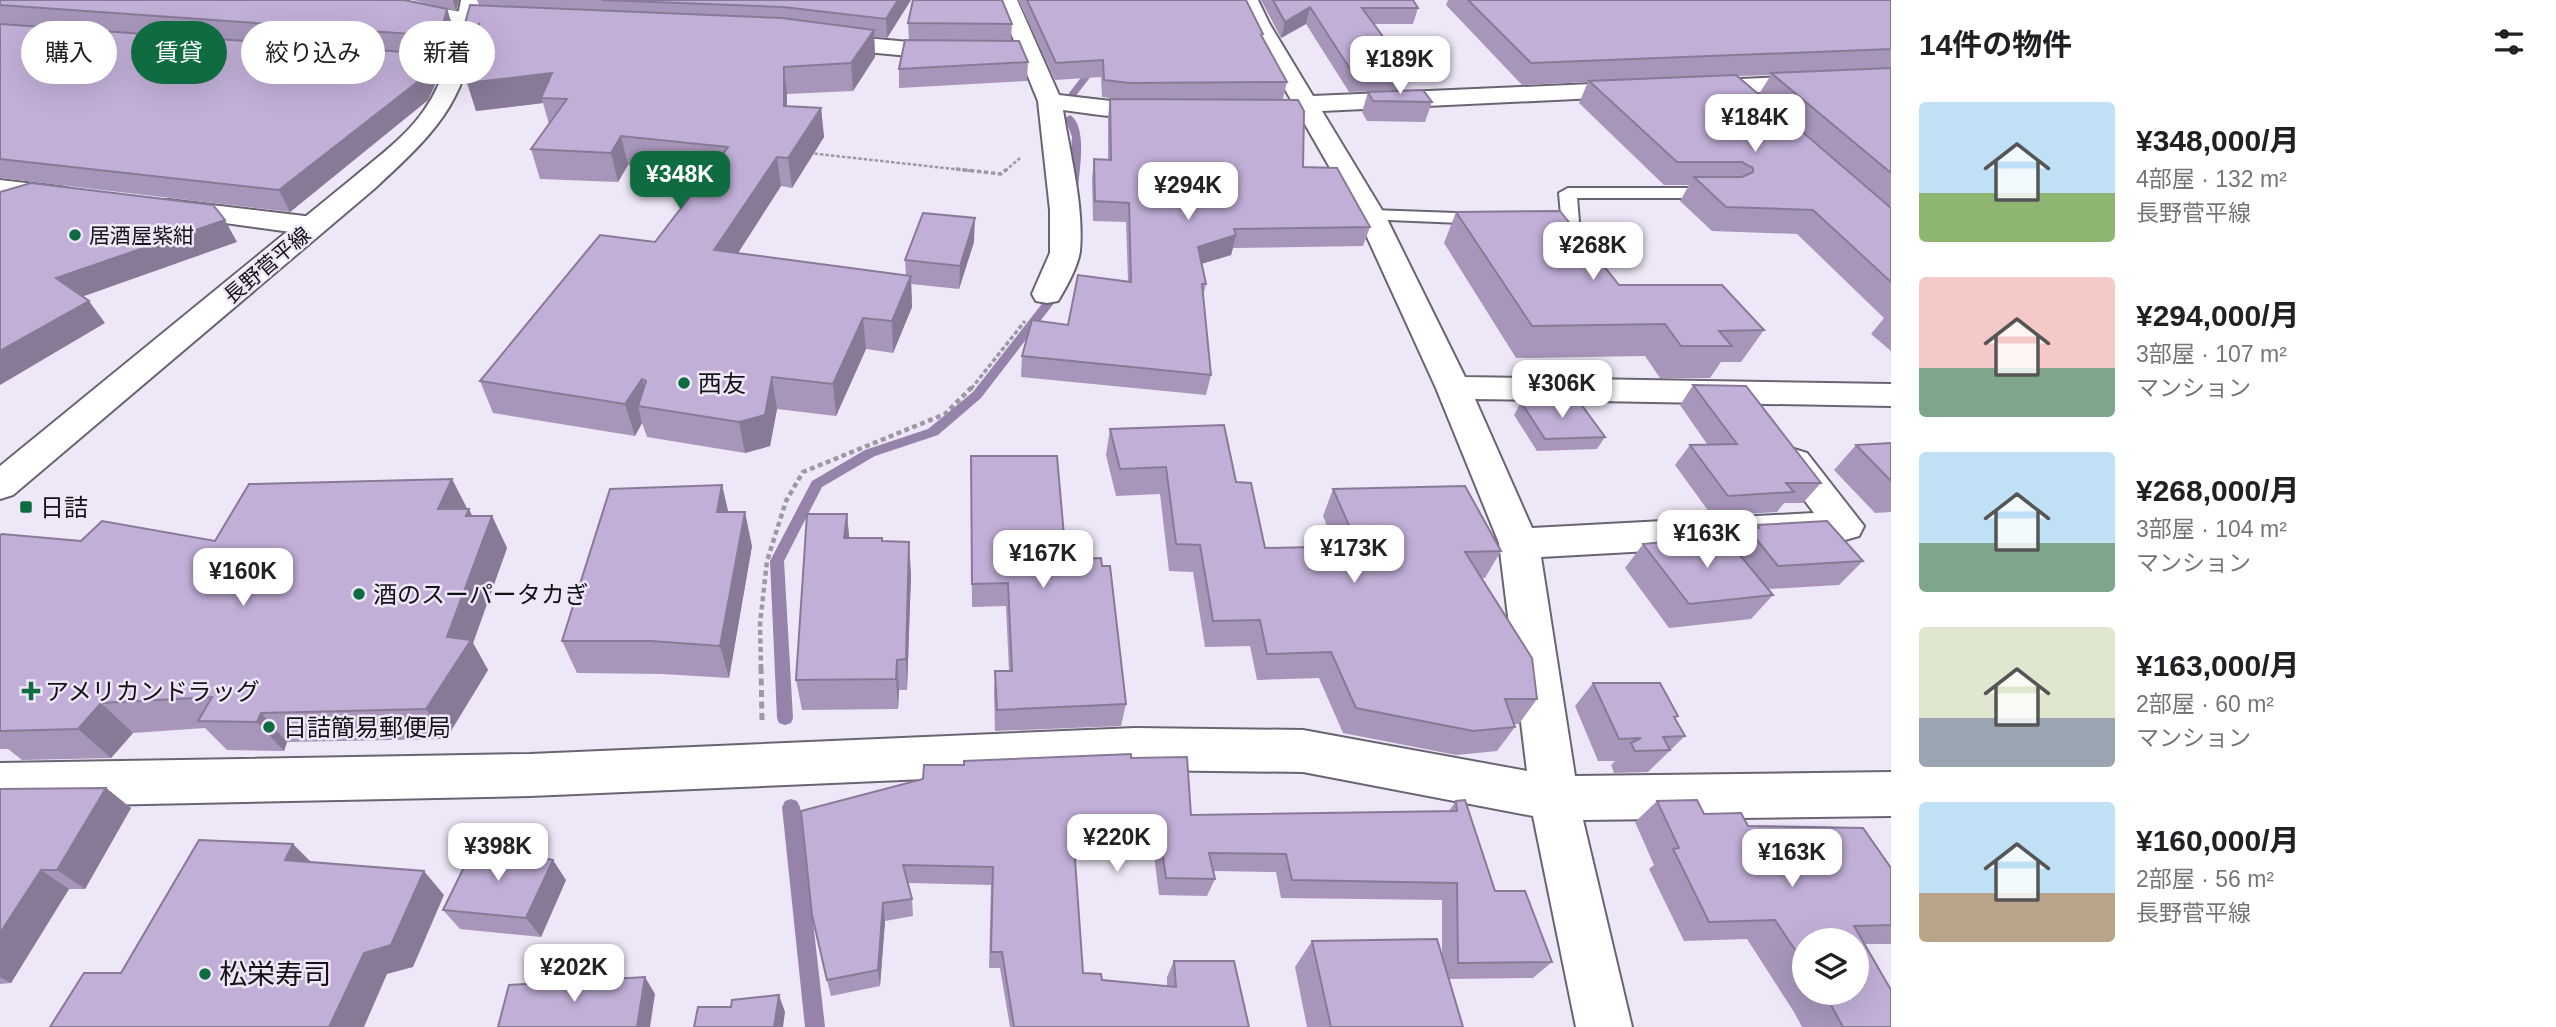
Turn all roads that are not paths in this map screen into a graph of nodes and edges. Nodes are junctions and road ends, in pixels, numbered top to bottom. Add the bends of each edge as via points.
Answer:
1 (381, 0) edge
2 (1007, 0) edge
3 (1248, 0) edge
4 (469, 11) edge
5 (537, 24) edge
6 (797, 37) edge
7 (1029, 50) junction
8 (1891, 79) edge
9 (449, 84) edge
10 (1732, 87) junction
11 (1050, 101) junction
12 (1301, 107) junction
13 (1180, 109) edge
14 (1762, 114) edge
15 (1728, 193) edge
16 (66, 196) edge
17 (6, 197) edge
18 (148, 206) edge
19 (1371, 215) junction
20 (313, 226) junction
21 (1047, 294) road end
22 (1453, 388) junction
23 (1891, 394) edge
24 (1794, 462) edge
25 (0, 486) edge
26 (1519, 543) junction
27 (0, 785) edge
28 (1891, 794) edge
29 (1554, 798) junction
30 (1604, 1027) edge

1 - 4 street via 414,11
2 - 7 street
3 - 12 street
4 - 5 street
6 - 7 street via 920,50
7 - 11 street
8 - 10 street
9 - 20 street, 長野菅平線 via 443,102 413,138
10 - 12 street
10 - 14 street
11 - 13 street via 1128,110
11 - 21 street via 1065,253
12 - 19 street
15 - 19 lane via 1568,193 1570,221
16 - 17 street
18 - 20 street
19 - 22 street
20 - 25 street, 長野菅平線
22 - 23 street
22 - 26 street
24 - 26 street via 1845,526
26 - 29 street
27 - 29 street via 530,775 1135,749 1303,751
28 - 29 street
29 - 30 street

